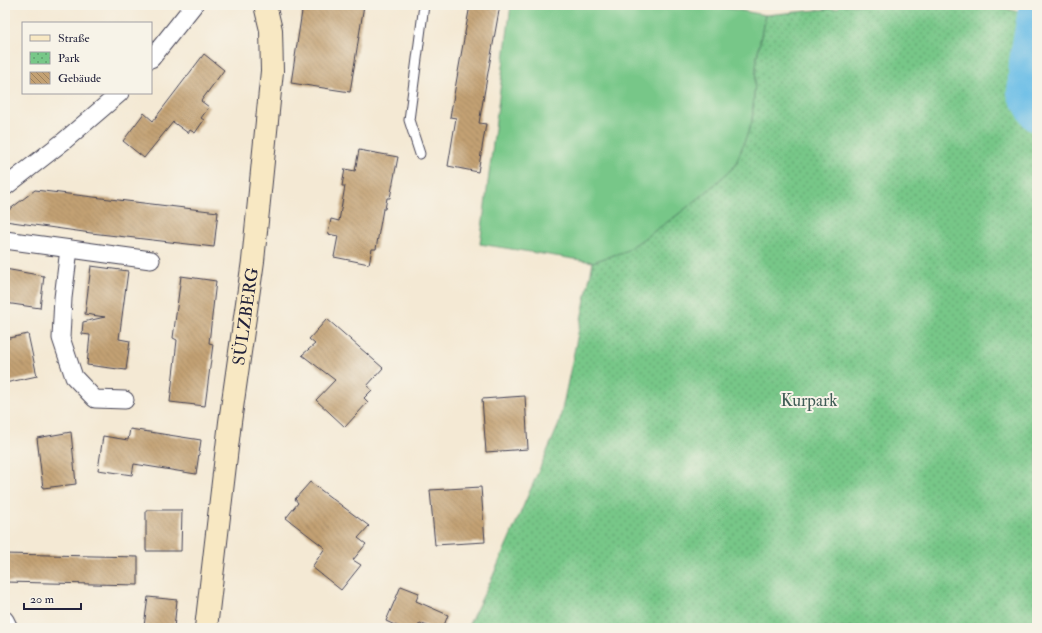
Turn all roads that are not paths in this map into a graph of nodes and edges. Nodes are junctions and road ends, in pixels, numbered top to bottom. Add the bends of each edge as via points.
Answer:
1 (194, 5) edge
2 (265, 5) edge
3 (424, 5) edge
4 (152, 58) edge
5 (119, 94) edge
6 (420, 154) dead end
7 (5, 187) edge
8 (5, 240) edge
9 (69, 250) junction
10 (151, 260) dead end
11 (125, 400) dead end
12 (5, 620) edge
13 (8, 628) edge
14 (206, 628) edge

1 - 4 street
2 - 14 street, SÜLZBERG via 271,30 272,71 253,261 230,422
3 - 6 lane via 409,120
5 - 7 street via 64,142
8 - 9 street
9 - 10 street
9 - 11 street via 61,338 74,377 95,399
12 - 13 street

